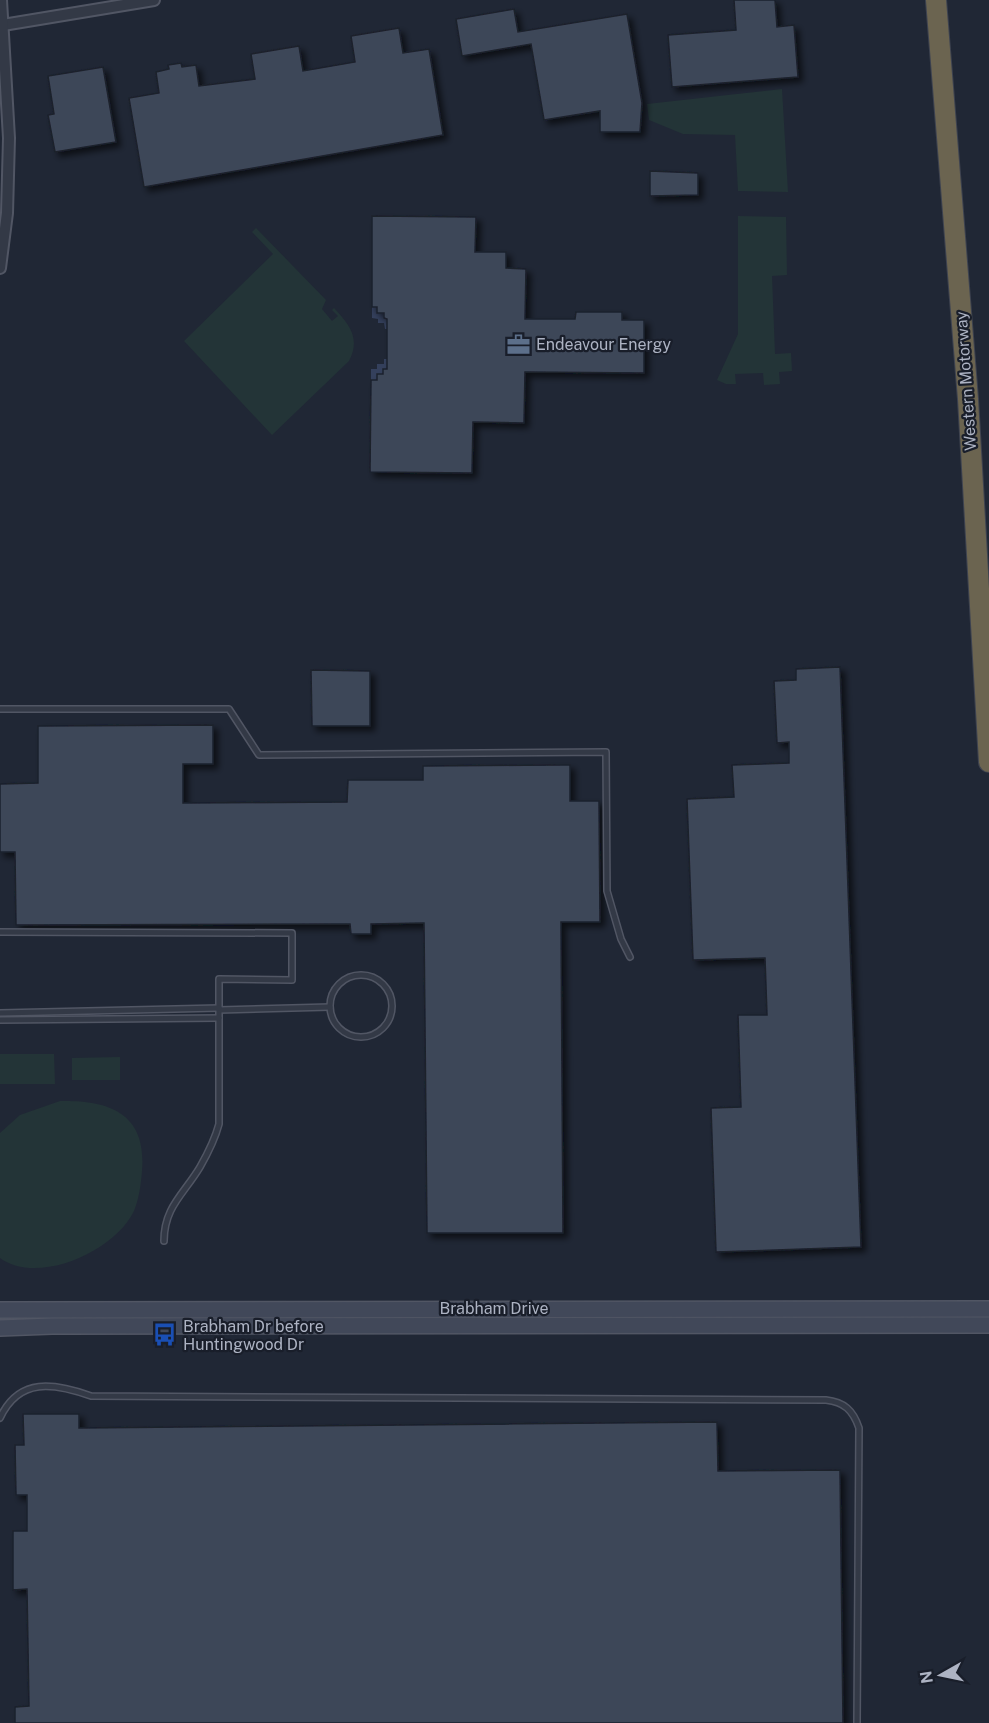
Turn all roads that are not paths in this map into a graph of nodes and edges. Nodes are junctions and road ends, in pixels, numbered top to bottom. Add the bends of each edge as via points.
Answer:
1 (1, 0) edge
2 (154, 0) edge
3 (936, 0) edge
4 (3, 25) junction
5 (3, 213) edge
6 (0, 268) edge
7 (0, 709) edge
8 (989, 762) edge
9 (0, 932) edge
10 (630, 957) dead end
11 (330, 1007) junction
12 (219, 1009) junction
13 (0, 1013) edge
14 (219, 1018) junction
15 (0, 1020) edge
16 (164, 1241) dead end
17 (989, 1309) edge
18 (0, 1310) edge
19 (989, 1325) edge
20 (0, 1328) edge
21 (0, 1418) edge
22 (857, 1723) edge

1 - 4 street
2 - 4 street
3 - 8 highway, Western Motorway via 968,399
4 - 5 street via 9,138
5 - 6 street
7 - 10 lane via 229,709 259,755 606,752 607,891
9 - 12 lane via 292,933 292,980 219,979
11 - 11 lane via 338,986 357,975 373,978 385,987 392,1009 382,1029 361,1038 336,1025
11 - 12 lane
12 - 13 lane
12 - 14 lane
14 - 15 lane
14 - 16 lane via 219,1124 200,1168 169,1212
17 - 18 main road, Brabham Drive
19 - 20 main road, Brabham Drive
21 - 22 lane via 15,1395 40,1387 67,1387 91,1396 838,1402 851,1411 859,1428

